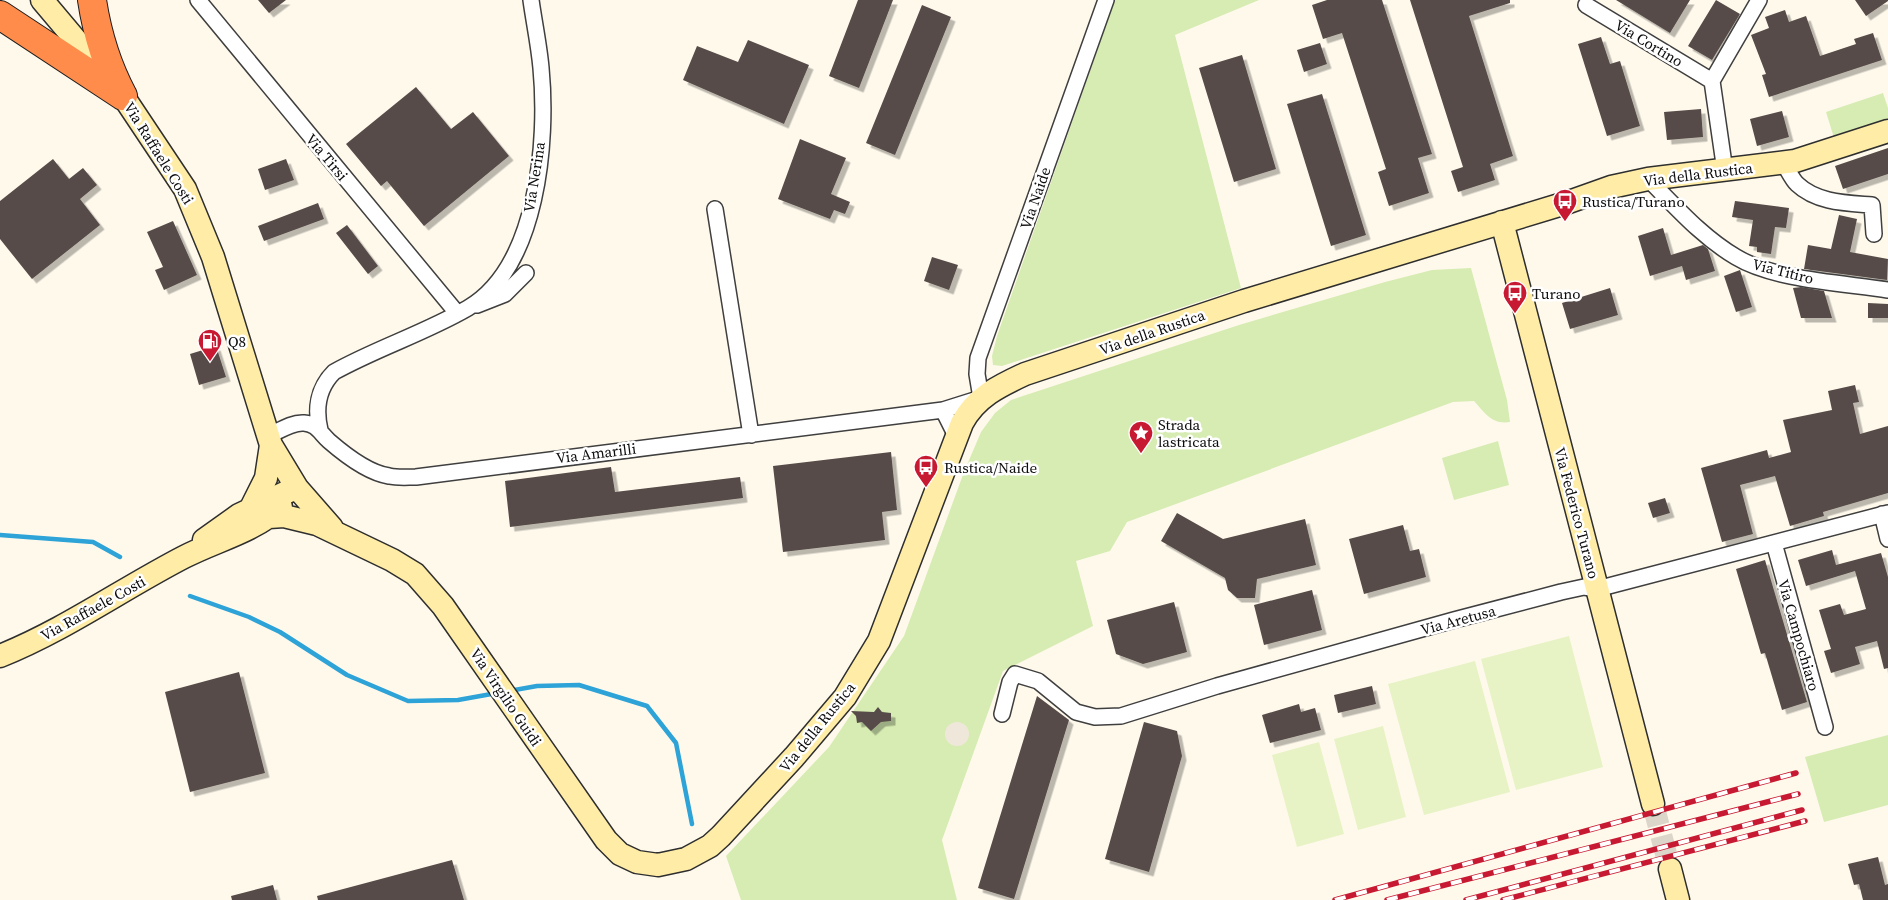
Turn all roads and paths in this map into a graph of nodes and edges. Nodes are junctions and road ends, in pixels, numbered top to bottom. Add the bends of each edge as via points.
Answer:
1 (42, 0) edge
2 (92, 0) edge
3 (198, 0) edge
4 (531, 0) edge
5 (1106, 0) edge
6 (1759, 0) edge
7 (1586, 5) dead end
8 (0, 15) edge
9 (1712, 81) junction
10 (123, 96) junction
11 (1888, 131) edge
12 (1784, 164) junction
13 (1725, 171) junction
14 (1648, 179) junction
15 (715, 209) dead end
16 (1502, 222) junction
17 (1874, 234) dead end
18 (526, 273) dead end
19 (1888, 290) edge
20 (463, 310) junction
21 (319, 396) junction
22 (981, 398) junction
23 (943, 410) junction
24 (295, 424) junction
25 (320, 430) junction
26 (751, 435) junction
27 (956, 436) junction
28 (269, 440) junction
29 (297, 488) junction
30 (260, 512) junction
31 (1885, 514) edge
32 (338, 533) junction
33 (1888, 539) edge
34 (1774, 543) junction
35 (1597, 589) junction
36 (0, 656) edge
37 (1002, 714) dead end
38 (1825, 727) dead end
39 (1653, 804) tunnel mouth
40 (664, 864) joint
41 (1670, 869) tunnel mouth
42 (1678, 900) edge

1 - 10 street, Via Raffaele Costi
2 - 10 highway via 112,76
3 - 20 street, Via Tirsi
4 - 20 street, Via Nerina via 542,92 542,125 533,203 523,235 502,277
5 - 22 street, Via Naide via 978,358 976,374
6 - 9 street
7 - 9 street, Via Cortino
8 - 10 highway
9 - 13 street
10 - 28 street, Via Raffaele Costi via 176,173 196,212
11 - 12 street, Via della Rustica
12 - 13 street, Via della Rustica
12 - 17 street via 1797,184 1812,193 1829,200 1872,205
13 - 14 street, Via della Rustica
14 - 16 street, Via della Rustica via 1611,187
14 - 19 street, Via Titiro via 1702,232 1742,260 1781,274
15 - 26 street
16 - 22 street, Via della Rustica via 1244,301 1025,374
16 - 35 street, Via Federico Turano
18 - 20 street via 505,294
20 - 21 street, Via Nerina via 334,372
21 - 24 street, Via Nerina via 309,413
21 - 25 street, Via Nerina via 317,415
22 - 23 street, Via Amarilli
22 - 27 street, Via della Rustica via 966,415
23 - 26 street, Via Amarilli
23 - 27 street
24 - 25 street via 310,424
24 - 28 street
25 - 26 street, Via Amarilli via 338,448 379,473 409,477
27 - 40 street, Via della Rustica via 880,641 845,697 737,821 710,846 686,859
28 - 29 street, Via Raffaele Costi
28 - 30 street, Via Raffaele Costi
29 - 30 street, Via Raffaele Costi via 284,504
29 - 32 street, Via Virgilio Guidi
30 - 32 street, Via Virgilio Guidi via 299,519
30 - 36 street, Via Raffaele Costi via 234,536 185,557 69,623
31 - 33 street
31 - 34 street, Via Aretusa
32 - 40 street, Via Virgilio Guidi via 415,574 443,606 606,840 620,854 637,862
34 - 35 street, Via Aretusa
34 - 38 street, Via Campochiaro
35 - 37 street, Via Aretusa via 1561,592 1444,623 1226,683 1121,716 1095,717 1076,712 1038,682 1015,674
35 - 39 street, Via Federico Turano
41 - 42 street

